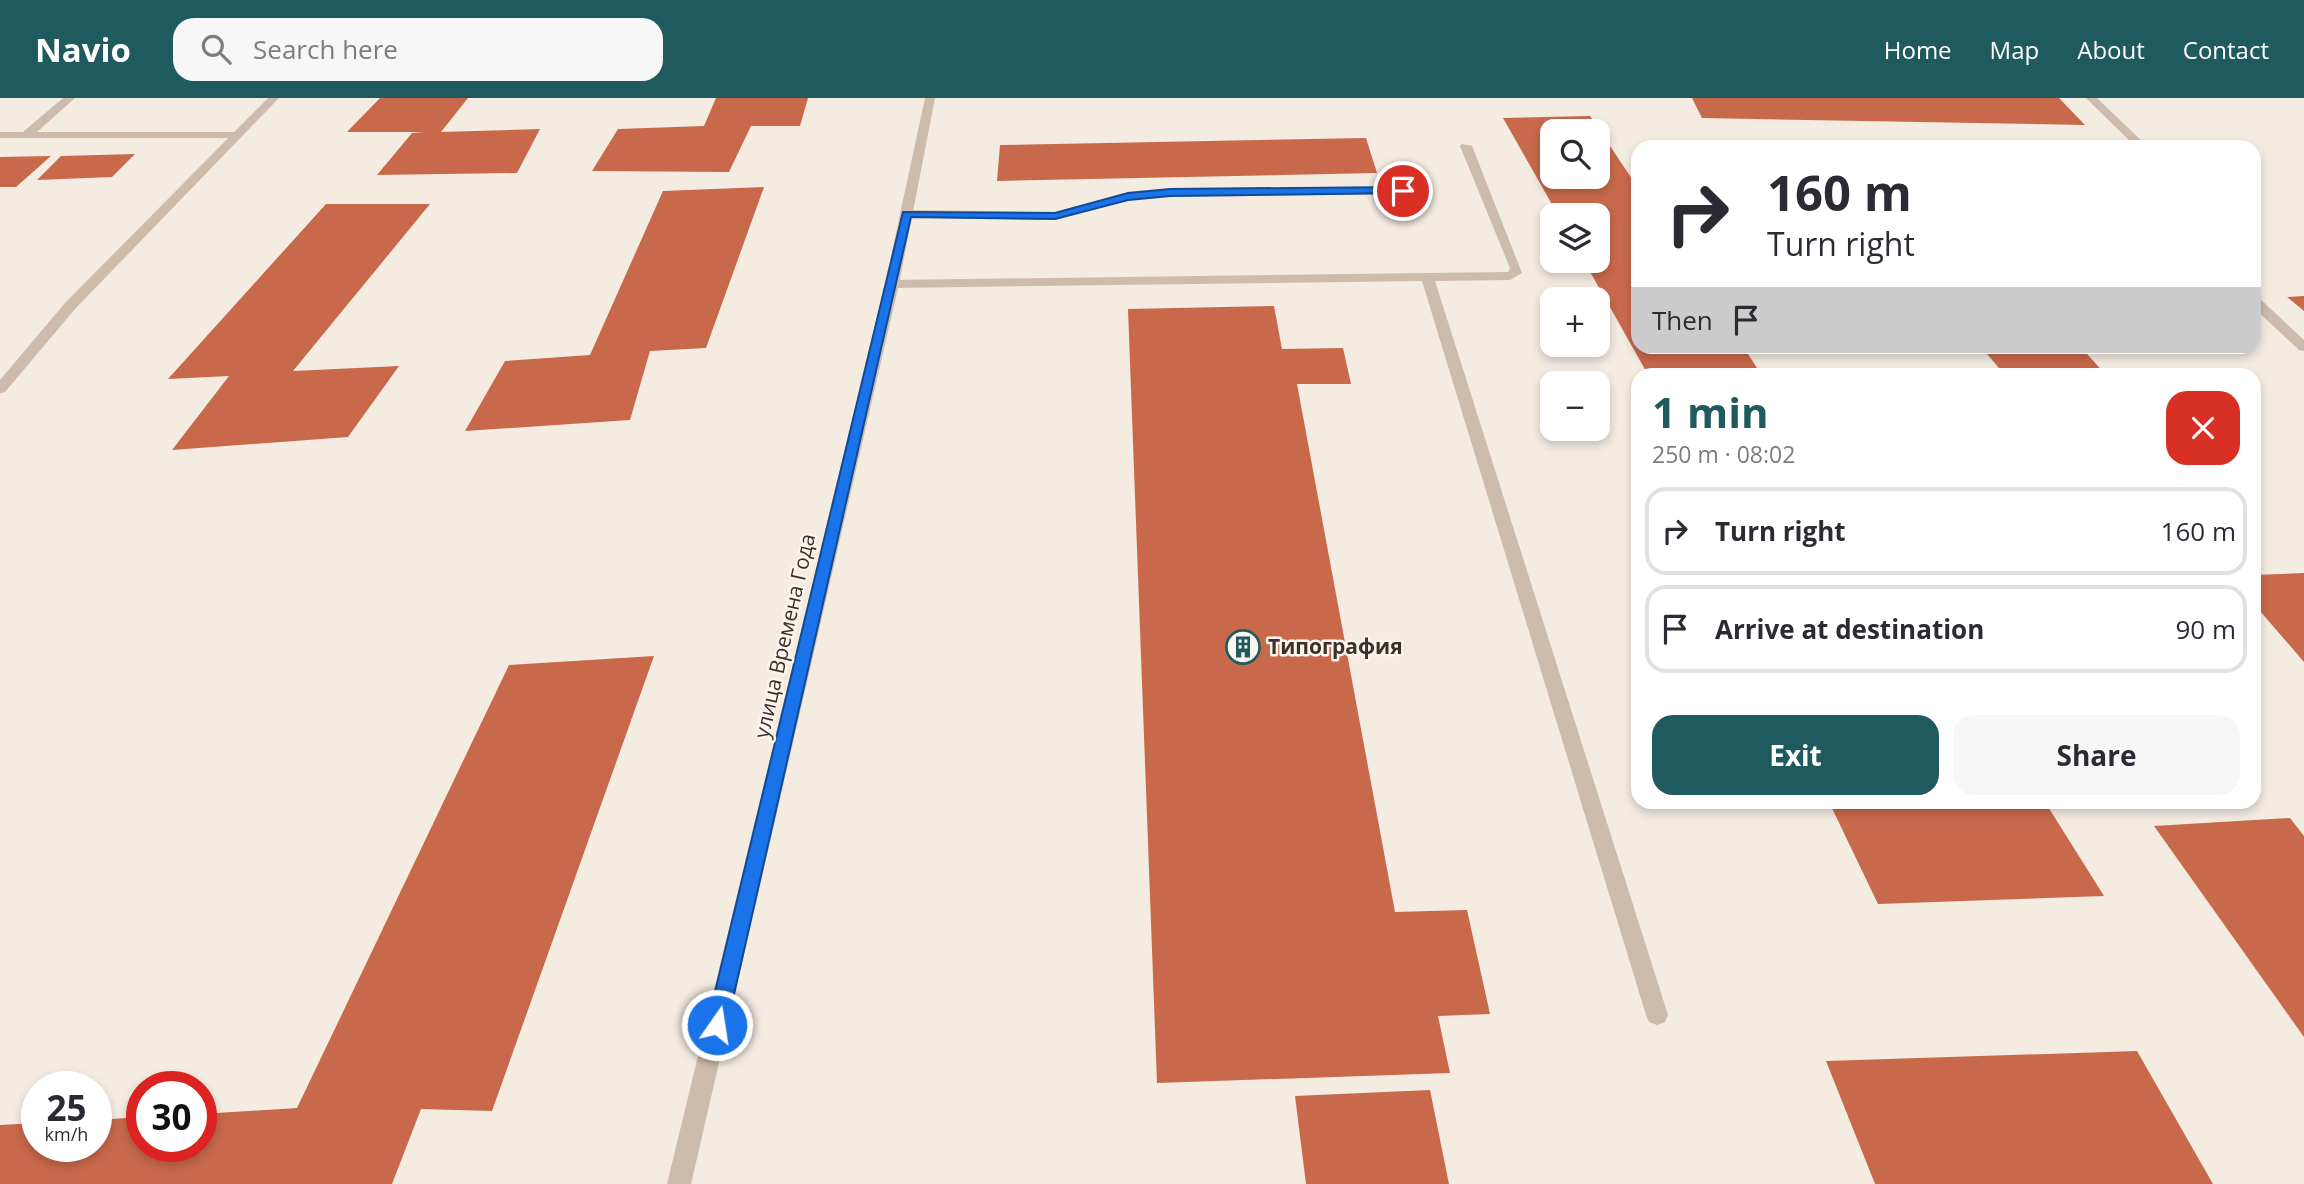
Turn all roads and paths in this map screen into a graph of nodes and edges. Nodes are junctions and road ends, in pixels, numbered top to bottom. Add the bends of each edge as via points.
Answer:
1 (70, 98) edge
2 (274, 98) edge
3 (930, 98) edge
4 (2091, 98) edge
5 (0, 135) edge
6 (26, 135) junction
7 (236, 135) junction
8 (2135, 140) edge
9 (1466, 146) dead end
10 (1403, 191) dead end
11 (907, 214) junction
12 (1428, 278) junction
13 (892, 284) junction
14 (2261, 307) edge
15 (2304, 347) edge
16 (0, 389) edge
17 (1657, 1015) dead end
18 (679, 1184) edge

1 - 6 street
2 - 7 street
3 - 11 street, улица Времена Года
4 - 8 street
5 - 6 street
6 - 7 street
7 - 16 street via 70,306
9 - 12 street via 1516,273
10 - 11 street via 1170,192 1128,197 1055,216
11 - 13 street, улица Времена Года
12 - 13 street
12 - 17 street
13 - 18 street, улица Времена Года
14 - 15 street

